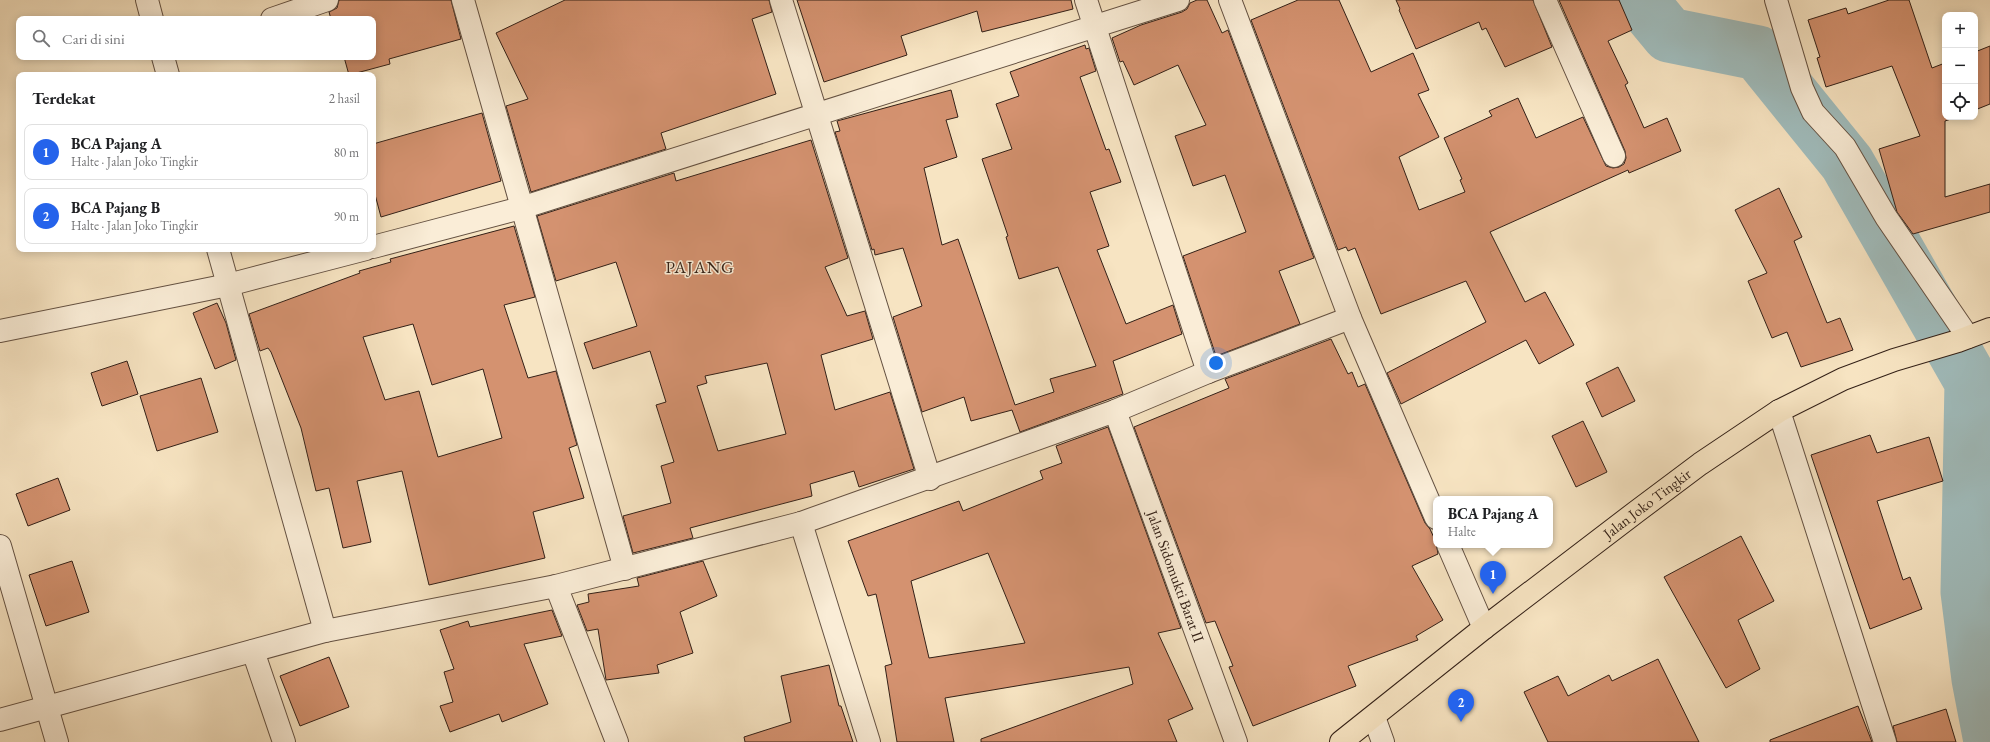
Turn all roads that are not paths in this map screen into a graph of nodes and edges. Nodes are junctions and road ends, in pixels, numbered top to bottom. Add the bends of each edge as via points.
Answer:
1 (147, 0) edge
2 (327, 0) edge
3 (463, 0) edge
4 (781, 0) edge
5 (1086, 0) edge
6 (1178, 0) edge
7 (1230, 0) edge
8 (1545, 0) edge
9 (1776, 0) edge
10 (151, 16) edge
11 (281, 16) edge
12 (1095, 27) junction
13 (164, 60) edge
14 (167, 72) edge
15 (815, 114) junction
16 (1614, 156) dead end
17 (521, 208) junction
18 (376, 246) edge
19 (219, 252) edge
20 (354, 252) edge
21 (228, 285) junction
22 (1350, 318) junction
23 (1990, 329) edge
24 (0, 331) edge
25 (1963, 339) junction
26 (1208, 372) junction
27 (1115, 411) junction
28 (1779, 411) junction
29 (930, 479) junction
30 (1433, 511) edge
31 (801, 523) junction
32 (0, 546) edge
33 (1449, 548) edge
34 (625, 569) junction
35 (556, 586) junction
36 (1484, 628) junction
37 (325, 632) junction
38 (253, 651) junction
39 (47, 707) junction
40 (1374, 717) junction
41 (0, 720) edge
42 (57, 742) edge
43 (284, 742) edge
44 (617, 742) edge
45 (869, 742) edge
46 (1236, 742) edge
47 (1341, 742) edge
48 (1383, 742) edge
49 (1885, 742) edge

1 - 10 street
2 - 11 street
3 - 17 street
4 - 15 street
5 - 12 street
6 - 12 street
7 - 22 street
8 - 16 street
9 - 25 street via 1802,88 1813,112 1845,147
12 - 15 street
12 - 26 street
13 - 14 street
15 - 17 street
15 - 29 street
17 - 18 street
17 - 34 street
19 - 21 street
20 - 21 street
21 - 24 street
21 - 37 street
22 - 26 street
22 - 30 street
23 - 25 main road, Jalan Joko Tingkir
25 - 28 main road, Jalan Joko Tingkir via 1843,379
26 - 27 street
27 - 29 street
27 - 46 street, Jalan Sidomukti Barat II
28 - 36 main road, Jalan Joko Tingkir via 1700,464
28 - 49 street
29 - 31 street
31 - 34 street
31 - 45 street
32 - 39 street
33 - 36 street
34 - 35 street
35 - 37 street
35 - 44 street
36 - 40 main road, Jalan Joko Tingkir
37 - 38 street
38 - 39 street
38 - 43 street
39 - 41 street
39 - 42 street
40 - 47 main road, Jalan Joko Tingkir
40 - 48 street

